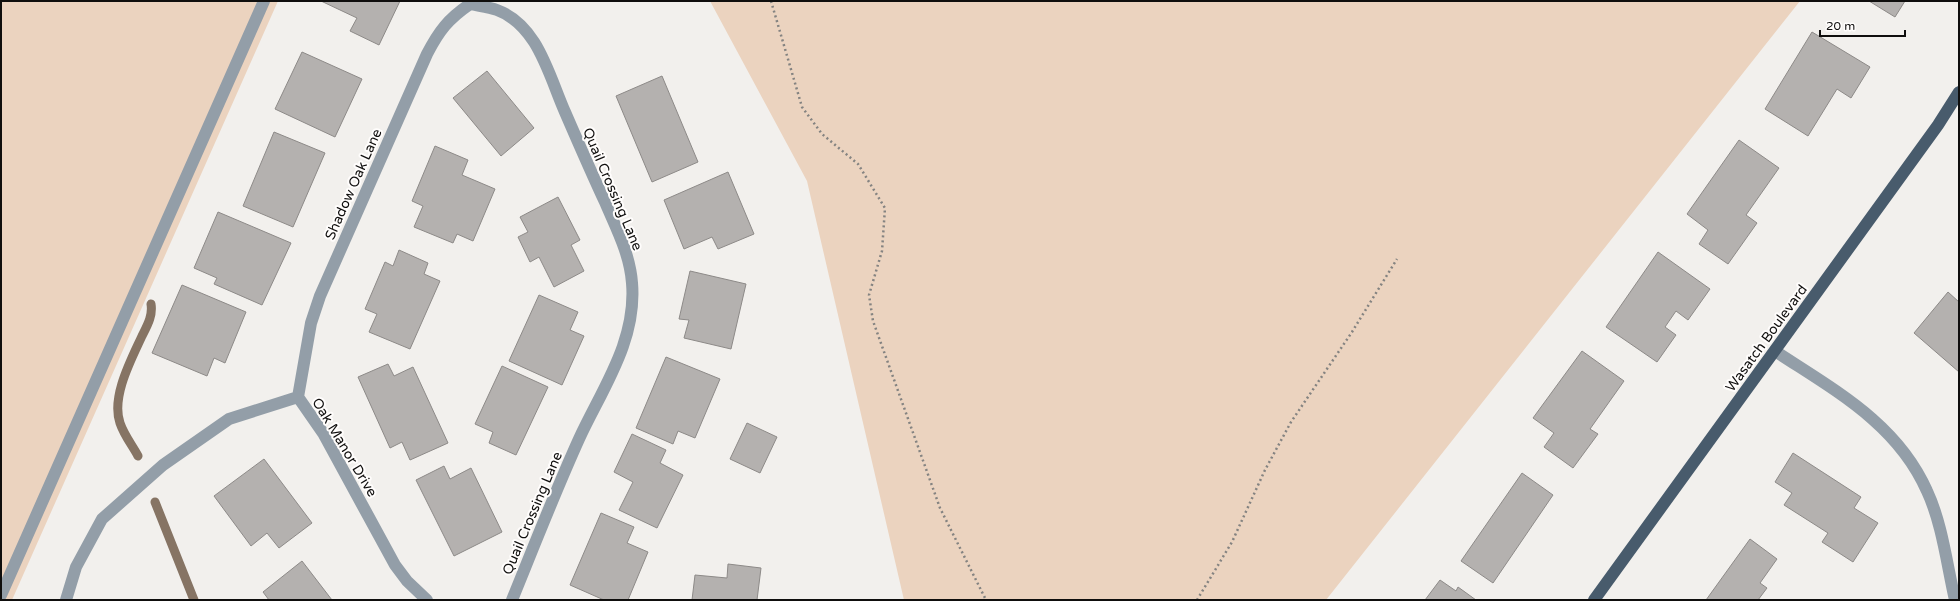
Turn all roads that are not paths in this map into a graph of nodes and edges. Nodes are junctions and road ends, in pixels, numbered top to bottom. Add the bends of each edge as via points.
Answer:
1 (264, 1) edge
2 (470, 3) edge
3 (1959, 92) edge
4 (1775, 351) junction
5 (298, 397) junction
6 (1, 595) edge
7 (66, 600) edge
8 (427, 600) edge
9 (512, 600) edge
10 (1594, 600) edge
11 (1955, 600) edge

1 - 6 street
2 - 5 street, Shadow Oak Lane via 453,15 438,32 320,296 311,323
2 - 9 street, Quail Crossing Lane via 497,10 515,20 534,41 550,72 563,109 624,245 632,282 632,314 625,345 579,439
3 - 4 main road, Wasatch Boulevard via 1934,131
4 - 10 main road, Wasatch Boulevard
4 - 11 street via 1879,423 1899,444 1928,491
5 - 7 street, Oak Manor Drive via 229,419 162,465 102,519 76,567
5 - 8 street, Oak Manor Drive via 323,433 395,565

